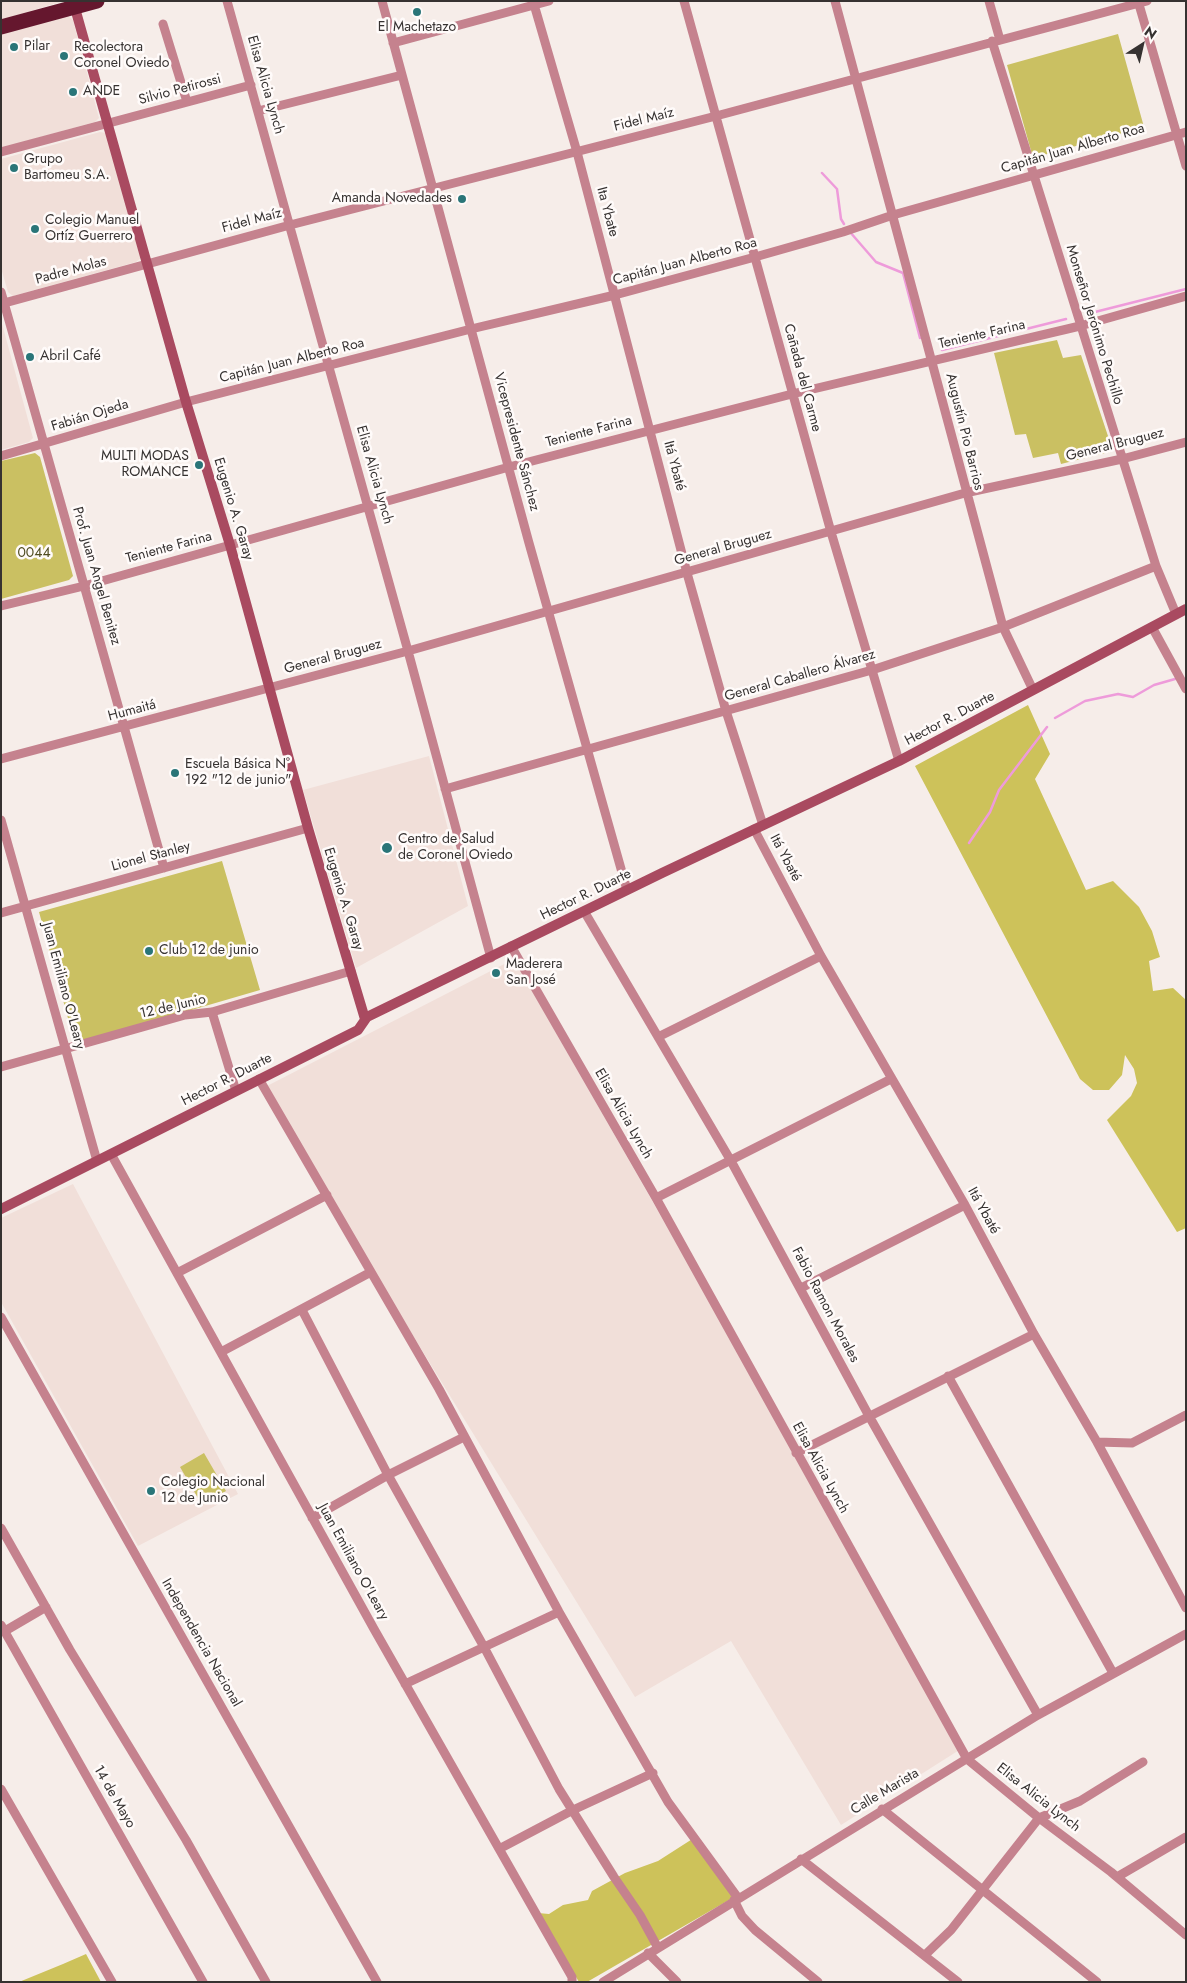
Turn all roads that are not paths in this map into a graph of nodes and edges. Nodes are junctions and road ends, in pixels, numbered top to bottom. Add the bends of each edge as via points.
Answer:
1 (97, 1) edge
2 (227, 1) edge
3 (382, 1) edge
4 (549, 1) edge
5 (684, 1) edge
6 (836, 1) edge
7 (989, 1) edge
8 (1141, 2) edge
9 (74, 4) edge
10 (534, 4) edge
11 (164, 24) dead end
12 (1, 28) edge
13 (996, 41) junction
14 (393, 43) junction
15 (402, 75) junction
16 (856, 77) junction
17 (251, 85) junction
18 (187, 102) junction
19 (258, 112) junction
20 (716, 116) junction
21 (108, 123) junction
22 (1182, 133) edge
23 (1, 152) edge
24 (577, 152) junction
25 (1186, 166) edge
26 (1034, 175) junction
27 (433, 189) junction
28 (893, 215) junction
29 (290, 225) junction
30 (755, 257) junction
31 (148, 264) junction
32 (1, 292) edge
33 (615, 295) junction
34 (1186, 296) edge
35 (3, 304) edge
36 (1080, 326) junction
37 (471, 329) junction
38 (932, 360) junction
39 (329, 366) junction
40 (792, 394) junction
41 (186, 402) junction
42 (650, 430) junction
43 (1186, 442) edge
44 (44, 444) junction
45 (1, 456) edge
46 (1122, 459) junction
47 (509, 467) junction
48 (965, 493) junction
49 (368, 507) junction
50 (831, 532) junction
51 (230, 546) junction
52 (1156, 566) junction
53 (687, 572) junction
54 (84, 586) junction
55 (1, 606) edge
56 (1181, 611) edge
57 (549, 612) junction
58 (1003, 627) junction
59 (1152, 627) junction
60 (408, 651) junction
61 (872, 670) junction
62 (270, 688) junction
63 (1186, 689) edge
64 (1033, 690) junction
65 (726, 711) junction
66 (124, 727) junction
67 (588, 749) junction
68 (1, 759) edge
69 (899, 761) junction
70 (445, 789) junction
71 (1, 820) edge
72 (759, 827) junction
73 (308, 828) junction
74 (164, 868) junction
75 (628, 890) junction
76 (27, 905) junction
77 (584, 911) junction
78 (1, 913) edge
79 (511, 946) junction
80 (821, 956) junction
81 (490, 958) junction
82 (350, 972) junction
83 (212, 1012) junction
84 (365, 1019) junction
85 (658, 1037) junction
86 (66, 1050) junction
87 (1, 1067) edge
88 (259, 1079) junction
89 (890, 1079) junction
90 (236, 1091) junction
91 (111, 1154) junction
92 (97, 1161) junction
93 (731, 1161) junction
94 (327, 1195) junction
95 (656, 1198) junction
96 (965, 1205) junction
97 (1, 1209) edge
98 (371, 1272) junction
99 (177, 1273) junction
100 (802, 1288) junction
101 (302, 1310) junction
102 (1, 1316) edge
103 (1034, 1334) junction
104 (221, 1352) junction
105 (948, 1376) junction
106 (1186, 1415) edge
107 (869, 1416) junction
108 (464, 1437) junction
109 (1097, 1442) junction
110 (796, 1453) junction
111 (388, 1475) junction
112 (312, 1518) junction
113 (1, 1528) edge
114 (46, 1607) junction
115 (1186, 1608) edge
116 (559, 1612) junction
117 (3, 1628) edge
118 (1186, 1634) edge
119 (484, 1647) junction
120 (1113, 1673) junction
121 (405, 1684) junction
122 (1038, 1715) junction
123 (967, 1758) junction
124 (1143, 1762) dead end
125 (653, 1773) junction
126 (1, 1789) edge
127 (882, 1809) junction
128 (573, 1810) junction
129 (1039, 1818) junction
130 (1186, 1837) edge
131 (499, 1849) junction
132 (802, 1859) junction
133 (1116, 1877) junction
134 (981, 1889) junction
135 (736, 1899) junction
136 (1182, 1926) edge
137 (1186, 1935) edge
138 (658, 1948) junction
139 (648, 1953) junction
140 (925, 1955) junction
141 (112, 1982) edge
142 (204, 1982) edge
143 (266, 1982) edge
144 (377, 1982) edge
145 (572, 1982) edge
146 (603, 1982) edge
147 (678, 1982) edge
148 (818, 1982) edge
149 (958, 1982) edge
150 (1097, 1982) edge

1 - 9 highway
2 - 17 street, Elisa Alicia Lynch
3 - 14 street, Vicepresidente Sánchez
4 - 10 street
5 - 20 street, Cañada del Carme
6 - 16 street, Augustín Pio Barrios
7 - 13 street, Monseñor Jerónimo Pechillo
8 - 13 street, Fidel Maíz
8 - 22 street
9 - 12 highway
9 - 21 street, Eugenio A. Garay
10 - 14 street
10 - 24 street, Ita Ybate
11 - 18 street
13 - 16 street, Fidel Maíz
13 - 26 street, Monseñor Jerónimo Pechillo
14 - 15 street, Vicepresidente Sánchez
15 - 19 street
15 - 27 street, Vicepresidente Sánchez
16 - 20 street, Fidel Maíz
16 - 28 street, Augustín Pio Barrios
17 - 18 street, Silvio Petirossi
17 - 19 street, Elisa Alicia Lynch
18 - 21 street, Silvio Petirossi
19 - 29 street, Elisa Alicia Lynch
20 - 24 street, Fidel Maíz
20 - 30 street, Cañada del Carme
21 - 23 street, Silvio Petirossi
21 - 31 street, Eugenio A. Garay
22 - 25 street
22 - 26 street, Capitán Juan Alberto Roa
24 - 27 street, Fidel Maíz
24 - 33 street, Ita Ybate
26 - 28 street, Capitán Juan Alberto Roa
26 - 36 street, Monseñor Jerónimo Pechillo
27 - 29 street, Fidel Maíz
27 - 37 street, Vicepresidente Sánchez
28 - 30 street, Capitán Juan Alberto Roa
28 - 38 street, Augustín Pio Barrios
29 - 31 street, Fidel Maíz
29 - 39 street, Elisa Alicia Lynch
30 - 33 street, Capitán Juan Alberto Roa
30 - 40 street, Cañada del Carme
31 - 35 street, Padre Molas
31 - 41 street, Eugenio A. Garay
32 - 35 street, Prof. Juan Angel Benitez
33 - 37 street, Capitán Juan Alberto Roa
33 - 42 street, Ita Ybate
34 - 36 street, Teniente Farina
35 - 44 street, Prof. Juan Angel Benitez
36 - 38 street, Teniente Farina
36 - 46 street, Monseñor Jerónimo Pechillo
37 - 39 street, Capitán Juan Alberto Roa
37 - 47 street, Vicepresidente Sánchez
38 - 40 street, Teniente Farina
38 - 48 street, Augustín Pio Barrios
39 - 41 street, Capitán Juan Alberto Roa
39 - 49 street, Elisa Alicia Lynch
40 - 42 street, Teniente Farina
40 - 50 street, Cañada del Carme
41 - 44 street, Fabián Ojeda
41 - 51 street, Eugenio A. Garay
42 - 47 street, Teniente Farina
42 - 53 street, Itá Ybaté
43 - 46 street, General Bruguez
44 - 45 street, Fabián Ojeda
44 - 54 street, Prof. Juan Angel Benitez
46 - 48 street, General Bruguez
46 - 52 street, Monseñor Jerónimo Pechillo
47 - 49 street, Teniente Farina
47 - 57 street, Vicepresidente Sánchez
48 - 50 street, General Bruguez
48 - 58 street, Augustín Pio Barrios
49 - 51 street, Teniente Farina
49 - 60 street, Elisa Alicia Lynch
50 - 53 street, General Bruguez
50 - 61 street, Cañada del Carme
51 - 54 street, Teniente Farina
51 - 62 street, Eugenio A. Garay
52 - 56 street, Monseñor Jerónimo Pechillo
52 - 58 street, General Caballero Álvarez
53 - 57 street, General Bruguez
53 - 65 street, Itá Ybaté
54 - 55 street, Teniente Farina
54 - 66 street, Prof. Juan Angel Benitez
56 - 59 street, Hector R. Duarte
57 - 60 street, General Bruguez
57 - 67 street, Vicepresidente Sánchez
58 - 61 street, General Caballero Álvarez
58 - 64 street, Augustín Pio Barrios
59 - 63 street
59 - 64 street, Hector R. Duarte
60 - 62 street, General Bruguez
60 - 70 street, Elisa Alicia Lynch
61 - 65 street, General Caballero Álvarez
61 - 69 street, Cañada del Carme
62 - 66 street, Humaitá
62 - 73 street, Eugenio A. Garay
64 - 69 street, Hector R. Duarte
65 - 67 street, General Caballero Álvarez
65 - 72 street, Itá Ybaté
66 - 68 street, Humaitá
66 - 74 street, Prof. Juan Angel Benitez
67 - 70 street, General Caballero Álvarez
67 - 75 street, Vicepresidente Sánchez
69 - 72 street, Hector R. Duarte
70 - 81 street, Elisa Alicia Lynch
71 - 76 street, Juan Emiliano O'Leary
72 - 75 street, Hector R. Duarte
72 - 80 street, Itá Ybaté
73 - 74 street, Lionel Stanley
73 - 82 street, Eugenio A. Garay
74 - 76 street, Lionel Stanley
75 - 77 street, Hector R. Duarte
76 - 78 street, Lionel Stanley
76 - 86 street, Juan Emiliano O'Leary
77 - 79 street, Hector R. Duarte
77 - 85 street, Fabio Ramon Morales
79 - 81 street, Hector R. Duarte
79 - 95 street, Elisa Alicia Lynch
80 - 85 street
80 - 89 street, Itá Ybaté
81 - 84 street, Hector R. Duarte
82 - 83 street, 12 de Junio
82 - 84 street, Eugenio A. Garay
83 - 86 street, 12 de Junio via 185,1015
83 - 90 street
84 - 88 street, Hector R. Duarte via 358,1030
85 - 93 street, Fabio Ramon Morales
86 - 87 street, 12 de Junio
86 - 92 street, Juan Emiliano O'Leary
88 - 90 street, Hector R. Duarte
88 - 94 street
89 - 93 street
89 - 96 street, Itá Ybaté
90 - 91 street, Hector R. Duarte
91 - 92 street, Hector R. Duarte
91 - 99 street, Juan Emiliano O'Leary
92 - 97 street, Hector R. Duarte
93 - 95 street
93 - 100 street, Fabio Ramon Morales
94 - 98 street
94 - 99 street
95 - 110 street, Elisa Alicia Lynch
96 - 100 street
96 - 103 street, Itá Ybaté
98 - 101 street
98 - 108 street
99 - 104 street, Juan Emiliano O'Leary
100 - 107 street, Fabio Ramon Morales
101 - 104 street
101 - 111 street
102 - 144 street, Independencia Nacional
103 - 105 street
103 - 109 street, Itá Ybaté
104 - 112 street, Juan Emiliano O'Leary
105 - 107 street
105 - 120 street
106 - 109 street via 1132,1443
107 - 110 street
107 - 122 street, Fabio Ramon Morales
108 - 111 street
108 - 116 street
109 - 115 street, Itá Ybaté
110 - 123 street, Elisa Alicia Lynch
111 - 112 street
111 - 119 street
112 - 121 street, Juan Emiliano O'Leary
113 - 114 street
114 - 117 street
114 - 143 street via 186,1840
116 - 119 street
116 - 125 street
117 - 142 street, 14 de Mayo
118 - 120 street, Calle Marista
119 - 121 street
119 - 128 street
120 - 122 street, Calle Marista
121 - 131 street, Juan Emiliano O'Leary
122 - 123 street, Calle Marista
123 - 127 street, Calle Marista
123 - 129 street, Elisa Alicia Lynch
124 - 129 street via 1080,1800
125 - 128 street
125 - 135 street via 668,1802
126 - 141 street
127 - 132 street, Calle Marista
127 - 134 street
128 - 131 street
128 - 138 street
129 - 133 street, Elisa Alicia Lynch
129 - 134 street
130 - 133 street
131 - 145 street, Juan Emiliano O'Leary
132 - 135 street, Calle Marista
132 - 140 street
133 - 136 street, Elisa Alicia Lynch
134 - 140 street via 951,1930
134 - 150 street
135 - 138 street, Calle Marista
135 - 148 street via 742,1916 755,1930
136 - 137 street, Elisa Alicia Lynch
138 - 139 street, Calle Marista
139 - 146 street, Calle Marista
139 - 147 street
140 - 149 street

